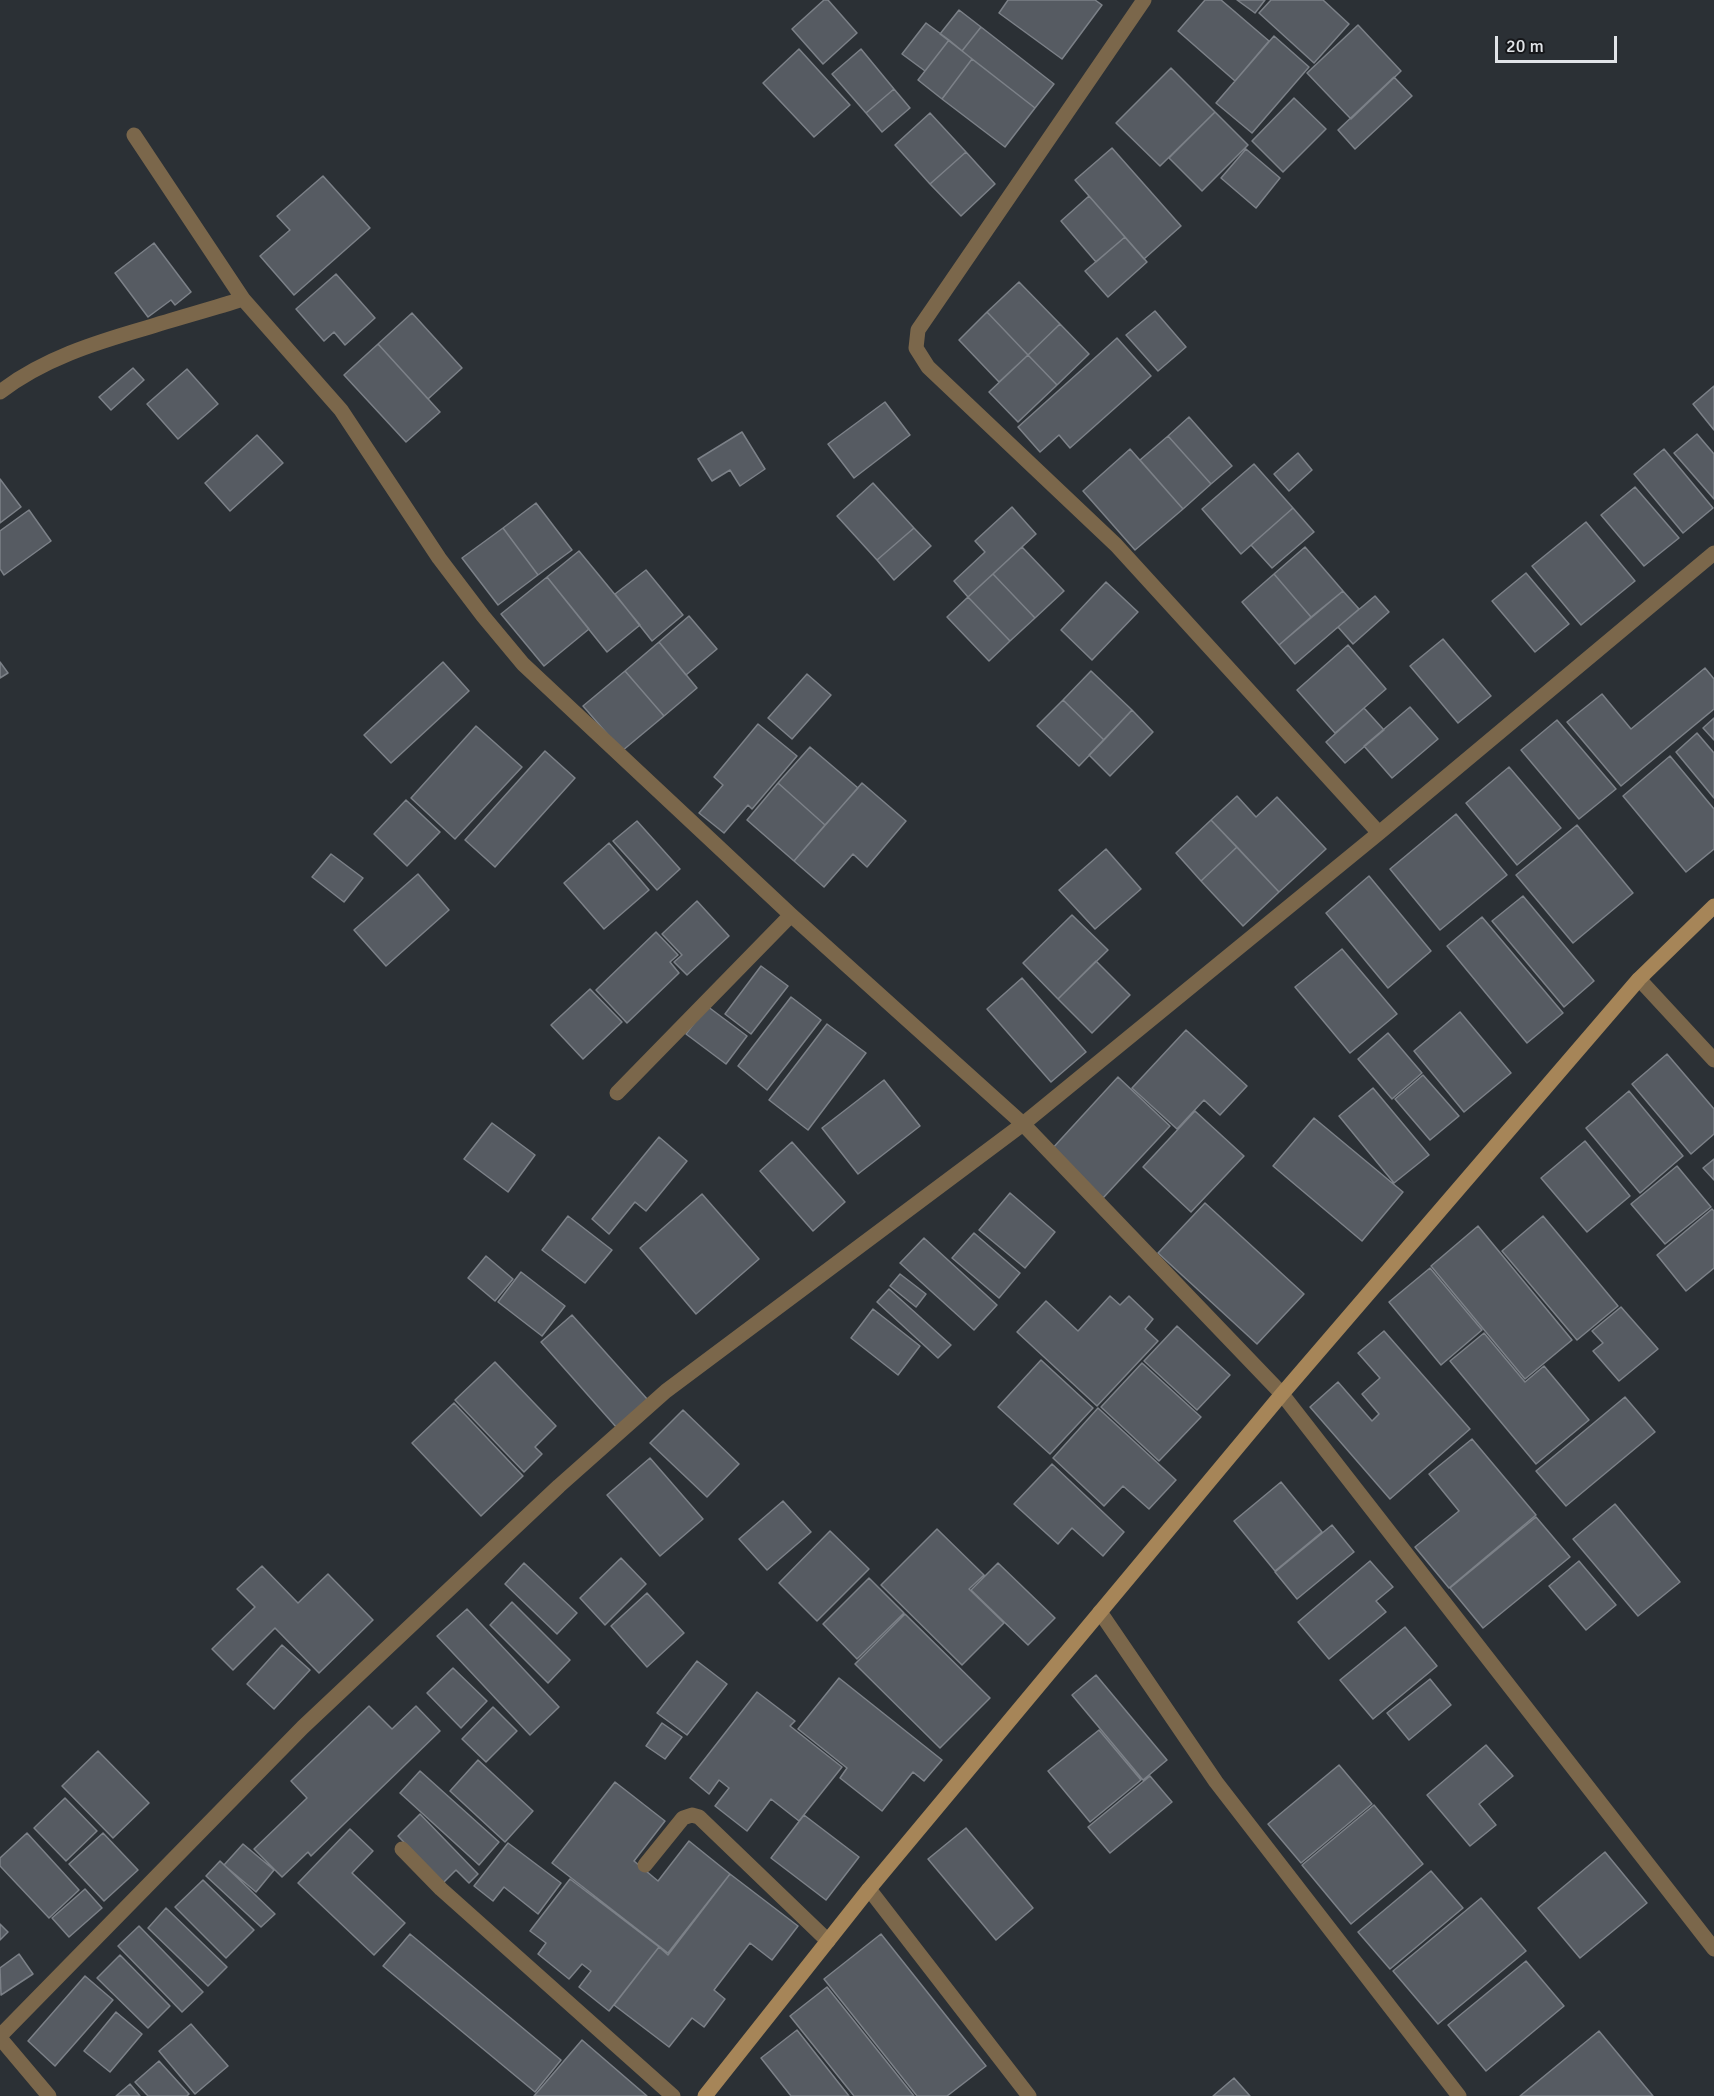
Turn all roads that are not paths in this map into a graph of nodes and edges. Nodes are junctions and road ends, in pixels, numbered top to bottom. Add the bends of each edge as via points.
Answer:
1 (1144, 0) edge
2 (134, 135) dead end
3 (243, 299) junction
4 (0, 392) edge
5 (1714, 553) edge
6 (1379, 833) junction
7 (1714, 906) edge
8 (791, 915) junction
9 (1639, 979) junction
10 (1714, 1060) edge
11 (617, 1093) dead end
12 (1023, 1124) junction
13 (1282, 1394) junction
14 (1100, 1612) junction
15 (402, 1849) dead end
16 (645, 1865) dead end
17 (869, 1889) junction
18 (828, 1941) junction
19 (1714, 1949) edge
20 (0, 2037) edge
21 (49, 2096) edge
22 (674, 2096) edge
23 (705, 2096) edge
24 (1029, 2096) edge
25 (1459, 2096) edge

1 - 6 street via 918,330 916,348 928,367 1116,545
2 - 3 street
3 - 4 street via 104,340 49,361
3 - 8 street via 341,410 439,558 523,664
5 - 6 street
6 - 12 street
7 - 9 street
8 - 11 street
8 - 12 street
9 - 10 street
9 - 13 street
12 - 13 street
12 - 20 street via 666,1391 558,1486 303,1727
13 - 14 street
13 - 19 street
14 - 17 street
14 - 25 street via 1216,1782
15 - 22 street via 441,1889
16 - 18 street via 683,1818 699,1816
17 - 18 street
17 - 24 street
18 - 23 street
20 - 21 street

